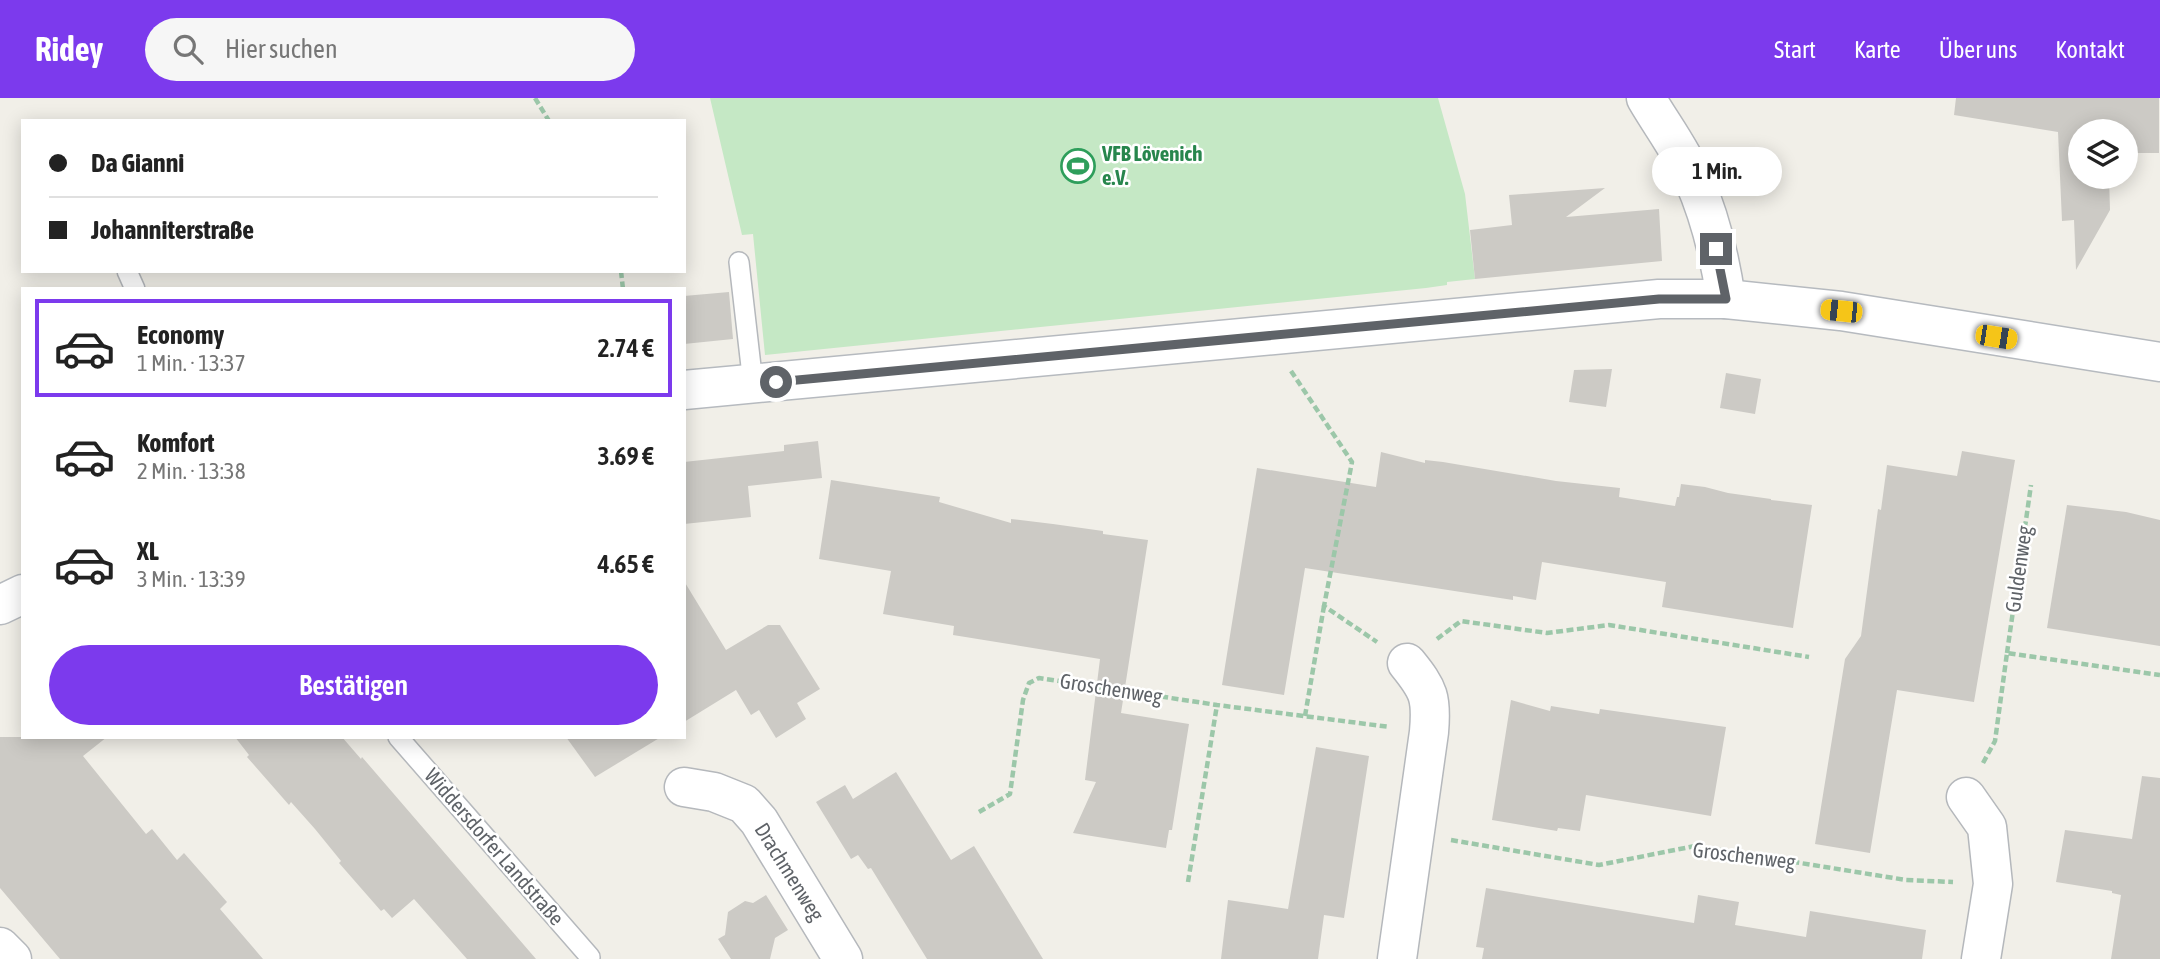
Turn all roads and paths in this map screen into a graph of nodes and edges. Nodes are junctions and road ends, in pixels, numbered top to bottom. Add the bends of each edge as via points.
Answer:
1 (536, 98) edge
2 (1646, 98) edge
3 (548, 119) edge
4 (739, 262) dead end
5 (1726, 299) junction
6 (1267, 336) junction
7 (2160, 362) edge
8 (753, 384) junction
9 (686, 390) edge
10 (2031, 485) dead end
11 (21, 595) edge
12 (0, 605) edge
13 (1324, 607) junction
14 (2007, 653) junction
15 (1809, 657) dead end
16 (1407, 663) junction
17 (2160, 675) edge
18 (1217, 705) junction
19 (1305, 716) junction
20 (1429, 732) junction
21 (400, 739) edge
22 (684, 787) dead end
23 (1966, 796) joint
24 (979, 813) dead end
25 (1415, 834) junction
26 (1188, 882) dead end
27 (1993, 884) junction
28 (0, 947) edge
29 (590, 957) dead end
30 (12, 959) edge
31 (843, 959) edge
32 (1398, 959) edge
33 (1981, 959) edge

1 - 3 path
2 - 5 street via 1693,177 1710,226
4 - 8 lane
5 - 6 street via 1659,299
5 - 7 street via 1841,311
6 - 8 street
6 - 13 path via 1352,462
8 - 9 street
10 - 14 path, Guldenweg
11 - 12 street
13 - 16 path
13 - 19 path
14 - 17 path
14 - 23 path, Guldenweg via 1995,740
15 - 16 path via 1609,625 1547,633 1461,621
16 - 20 street via 1424,684 1431,707
18 - 19 path, Groschenweg
18 - 24 path, Groschenweg via 1039,678 1029,683 1023,700 1010,794
18 - 26 path
19 - 20 path, Groschenweg
20 - 25 street
21 - 29 lane, Widdersdorfer Landstraße
22 - 31 street, Drachmenweg via 744,804
23 - 27 street via 1987,827
25 - 27 path, Groschenweg via 1599,865 1695,846 1906,880
25 - 32 street
27 - 33 street
28 - 30 street

